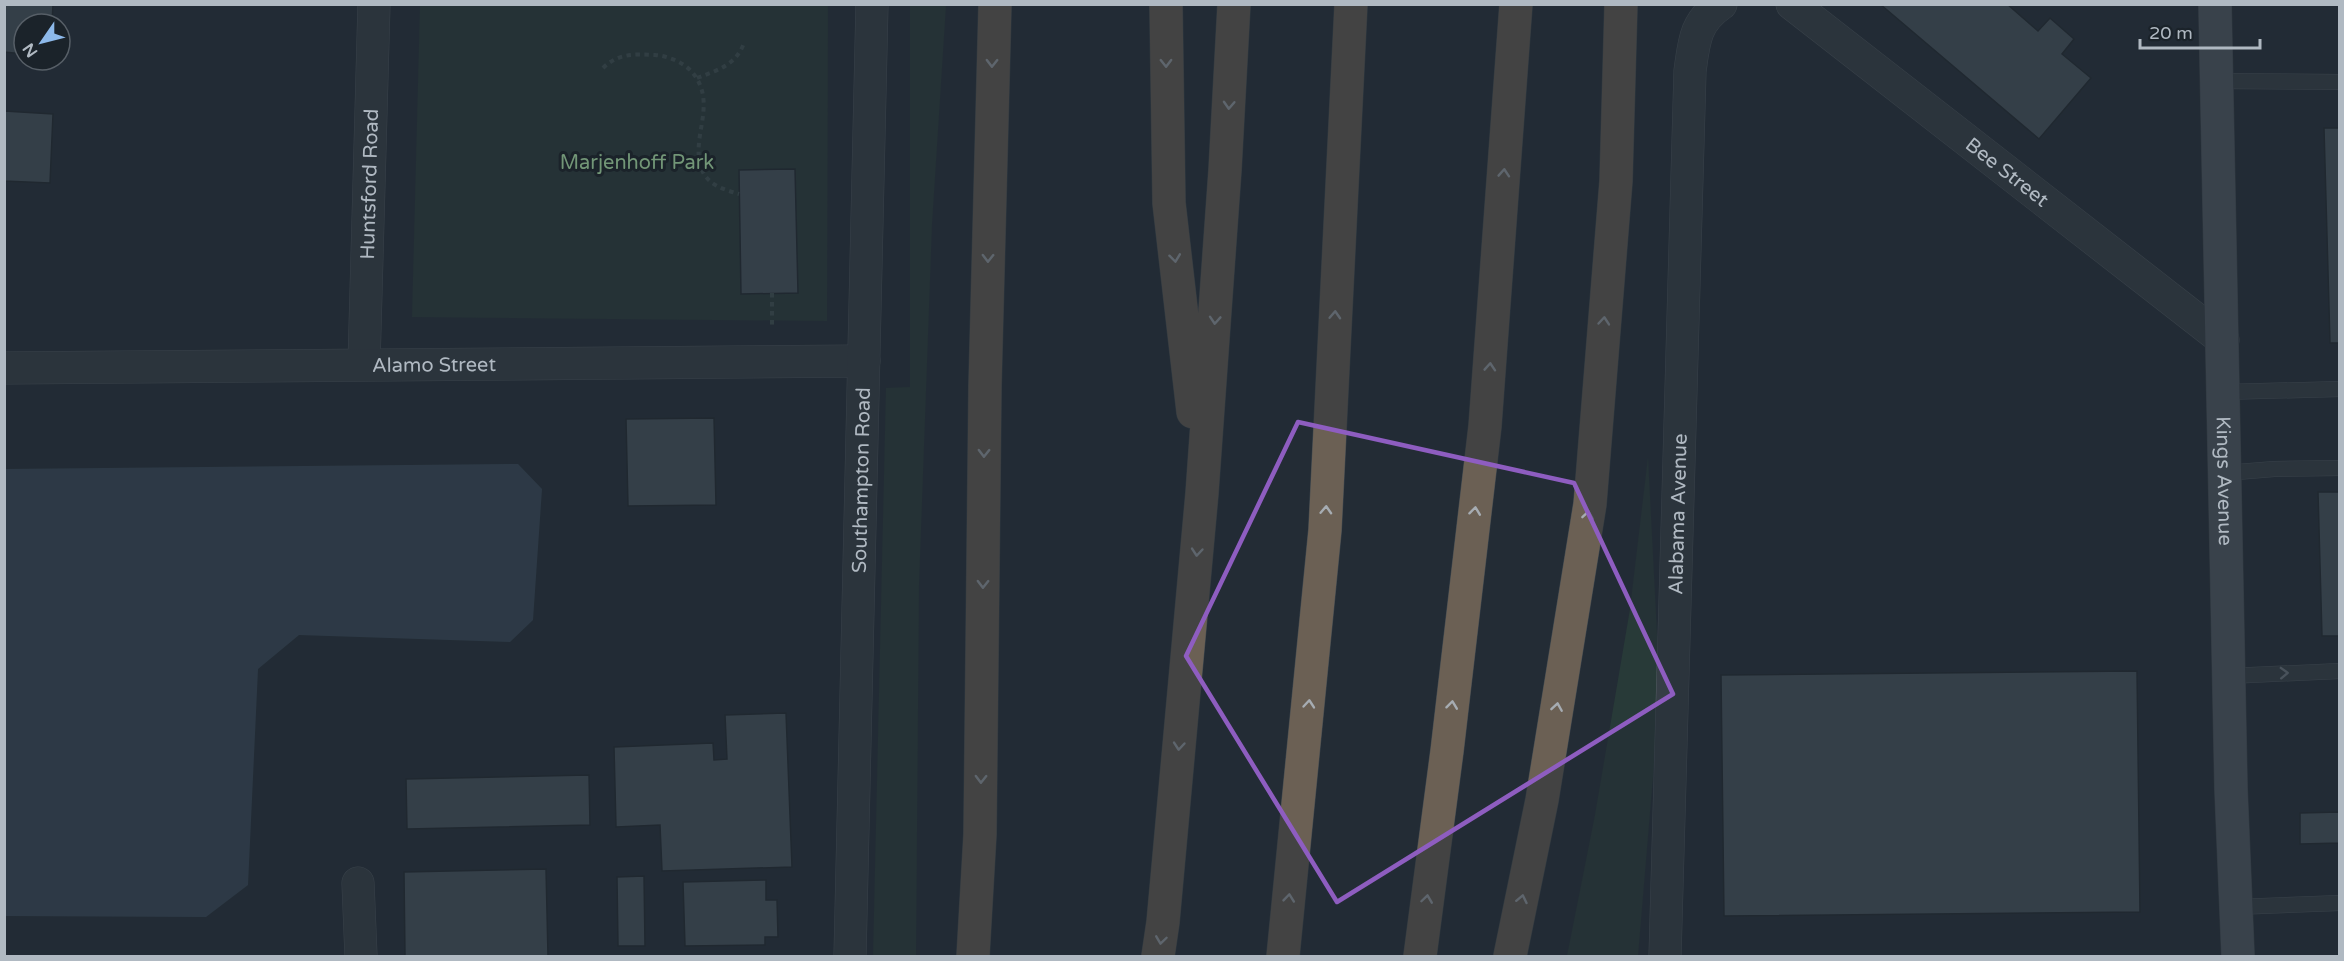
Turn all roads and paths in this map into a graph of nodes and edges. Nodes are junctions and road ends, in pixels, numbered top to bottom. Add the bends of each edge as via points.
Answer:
1 (374, 4) edge
2 (872, 4) edge
3 (994, 4) edge
4 (1166, 4) edge
5 (1234, 4) edge
6 (1351, 4) edge
7 (1516, 4) edge
8 (1621, 4) edge
9 (1721, 4) edge
10 (1792, 4) edge
11 (2215, 4) edge
12 (744, 43) dead end
13 (603, 68) dead end
14 (697, 78) junction
15 (2217, 81) junction
16 (2340, 81) edge
17 (739, 194) dead end
18 (2223, 340) junction
19 (864, 361) junction
20 (364, 364) junction
21 (4, 368) edge
22 (2340, 389) edge
23 (2224, 392) junction
24 (2340, 468) edge
25 (2225, 473) junction
26 (1202, 493) junction
27 (2340, 671) edge
28 (2229, 676) junction
29 (358, 883) dead end
30 (2340, 903) edge
31 (2236, 907) junction
32 (361, 957) edge
33 (850, 957) edge
34 (973, 957) edge
35 (1158, 957) edge
36 (1283, 957) edge
37 (1420, 957) edge
38 (1510, 957) edge
39 (1665, 957) edge
40 (2238, 957) edge

1 - 20 street, Huntsford Road
2 - 19 street, Southampton Road
3 -> 34 highway via 980,834
4 -> 26 highway via 1169,203
5 -> 26 highway
36 -> 6 highway via 1325,530
37 -> 7 highway via 1485,426
38 -> 8 highway via 1542,800 1590,504 1616,181
9 - 39 street, Alabama Avenue via 1708,13 1695,34 1690,71
10 - 18 street, Bee Street
11 - 15 main road, Kings Avenue
12 - 14 path via 735,60
13 - 14 path via 622,56 658,56 673,59
14 - 17 path via 703,92 702,171 717,186
15 - 16 lane
15 - 18 main road, Kings Avenue
18 - 23 main road, Kings Avenue
19 - 20 street, Alamo Street
19 - 33 street, Southampton Road
20 - 21 street, Alamo Street
22 - 23 lane
23 - 25 main road, Kings Avenue
24 - 25 lane
25 - 28 main road, Kings Avenue
26 -> 35 highway
28 -> 27 lane
28 - 31 main road, Kings Avenue
29 - 32 street
30 - 31 lane
31 - 40 main road, Kings Avenue

